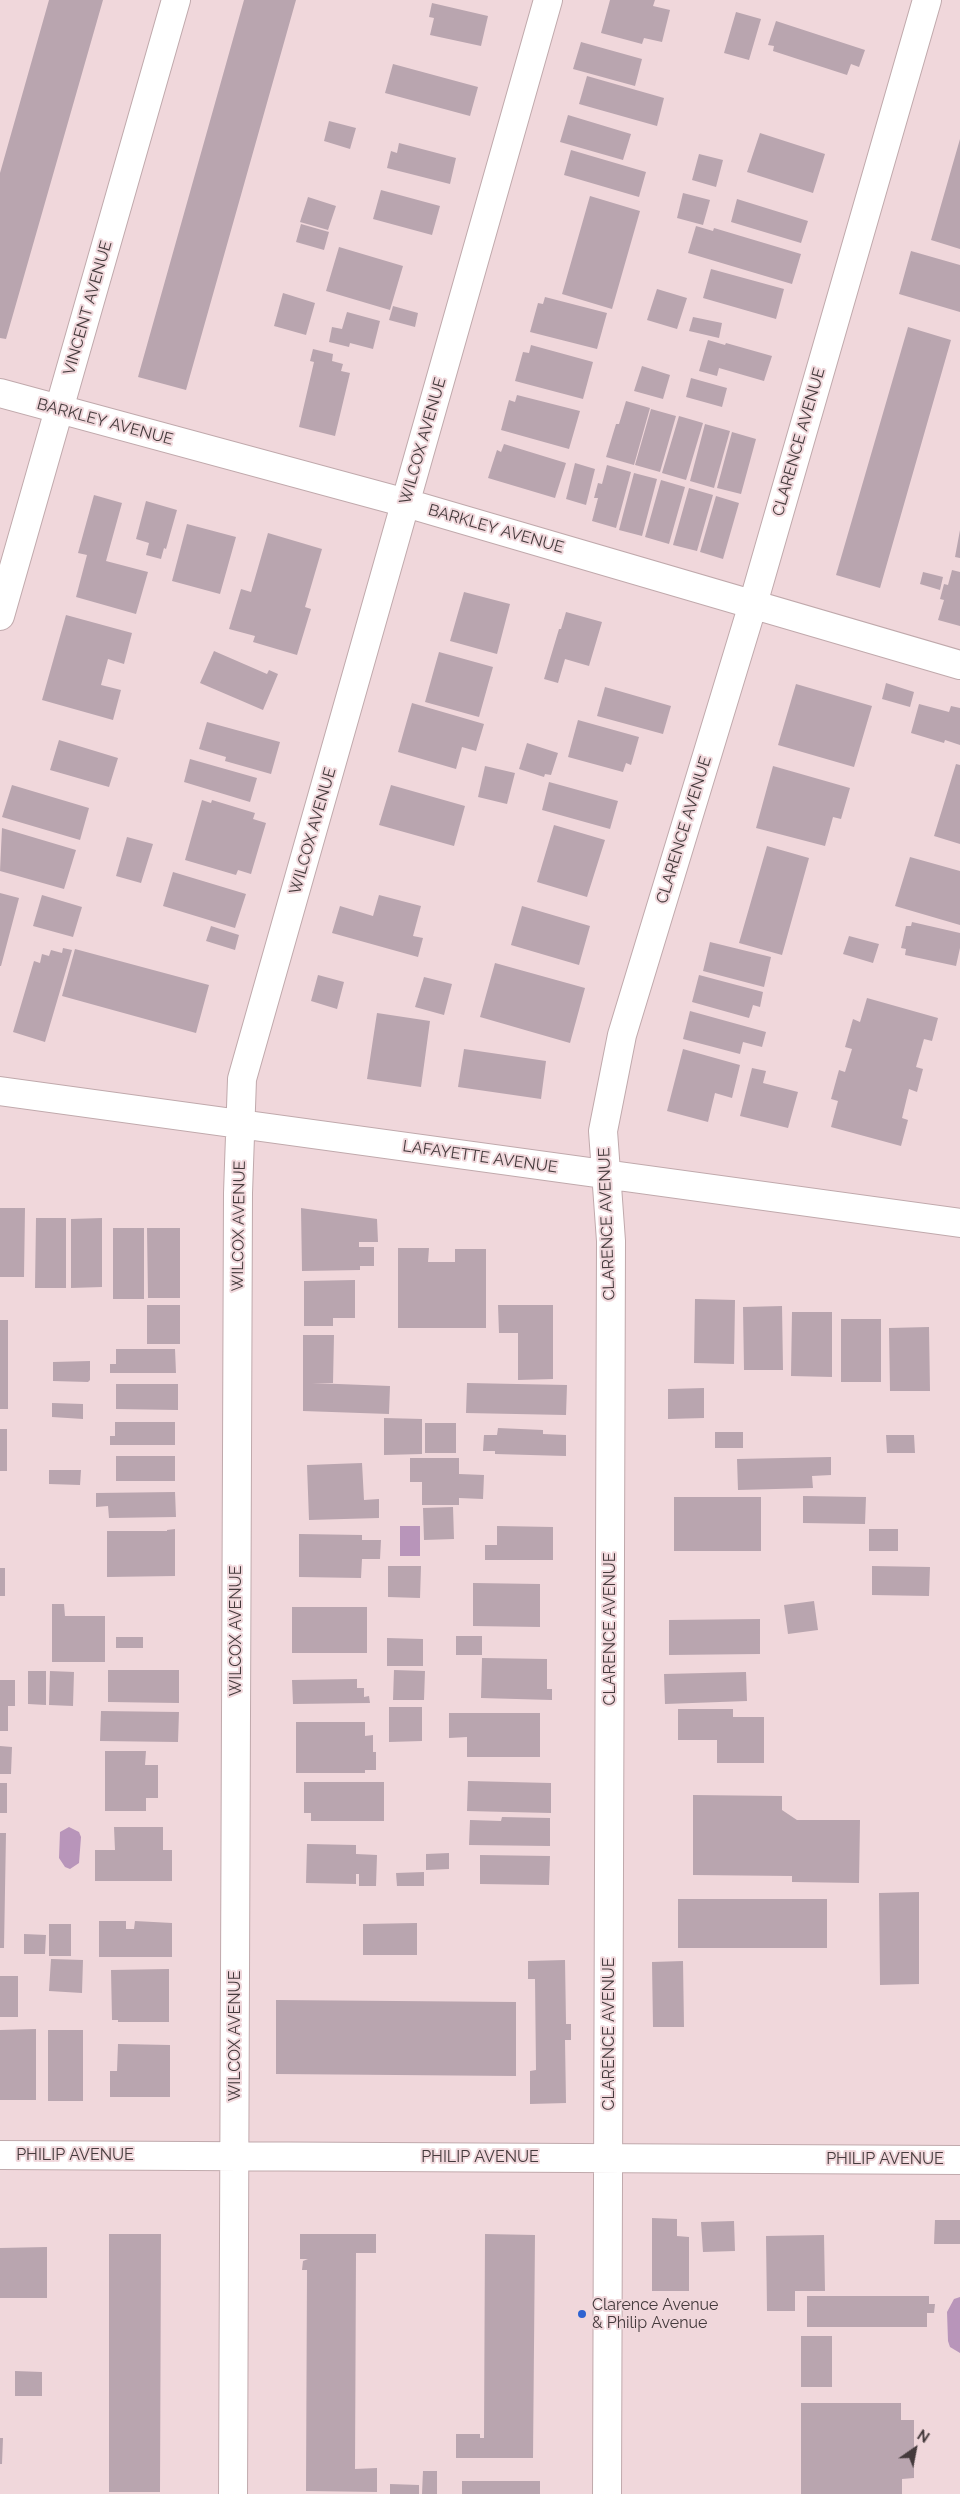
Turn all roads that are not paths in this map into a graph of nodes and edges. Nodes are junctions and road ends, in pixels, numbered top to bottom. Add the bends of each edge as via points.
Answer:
1 (176, 0) edge
2 (548, 0) edge
3 (927, 0) edge
4 (0, 393) edge
5 (59, 410) junction
6 (406, 503) junction
7 (753, 604) junction
8 (0, 616) edge
9 (960, 665) edge
10 (0, 1091) edge
11 (241, 1124) junction
12 (607, 1174) junction
13 (960, 1223) edge
14 (0, 2155) edge
15 (234, 2156) junction
16 (608, 2158) junction
17 (960, 2160) edge
18 (233, 2494) edge
19 (607, 2494) edge

1 - 5 street, VINCENT AVENUE
2 - 6 street, WILCOX AVENUE
3 - 7 street, CLARENCE AVENUE
4 - 5 street, BARKLEY AVENUE
5 - 6 street, BARKLEY AVENUE
5 - 8 street, VINCENT AVENUE
6 - 7 street, BARKLEY AVENUE
6 - 11 street, WILCOX AVENUE via 242,1079
7 - 9 street, BARKLEY AVENUE
7 - 12 street, CLARENCE AVENUE via 622,1035 603,1131
10 - 11 street, LAFAYETTE AVENUE
11 - 12 street, LAFAYETTE AVENUE
11 - 15 street, WILCOX AVENUE via 238,1193
12 - 13 street, LAFAYETTE AVENUE
12 - 16 street, CLARENCE AVENUE via 611,1241
14 - 15 street, PHILIP AVENUE
15 - 16 street, PHILIP AVENUE
15 - 18 street, WILCOX AVENUE
16 - 17 street, PHILIP AVENUE
16 - 19 street, CLARENCE AVENUE

